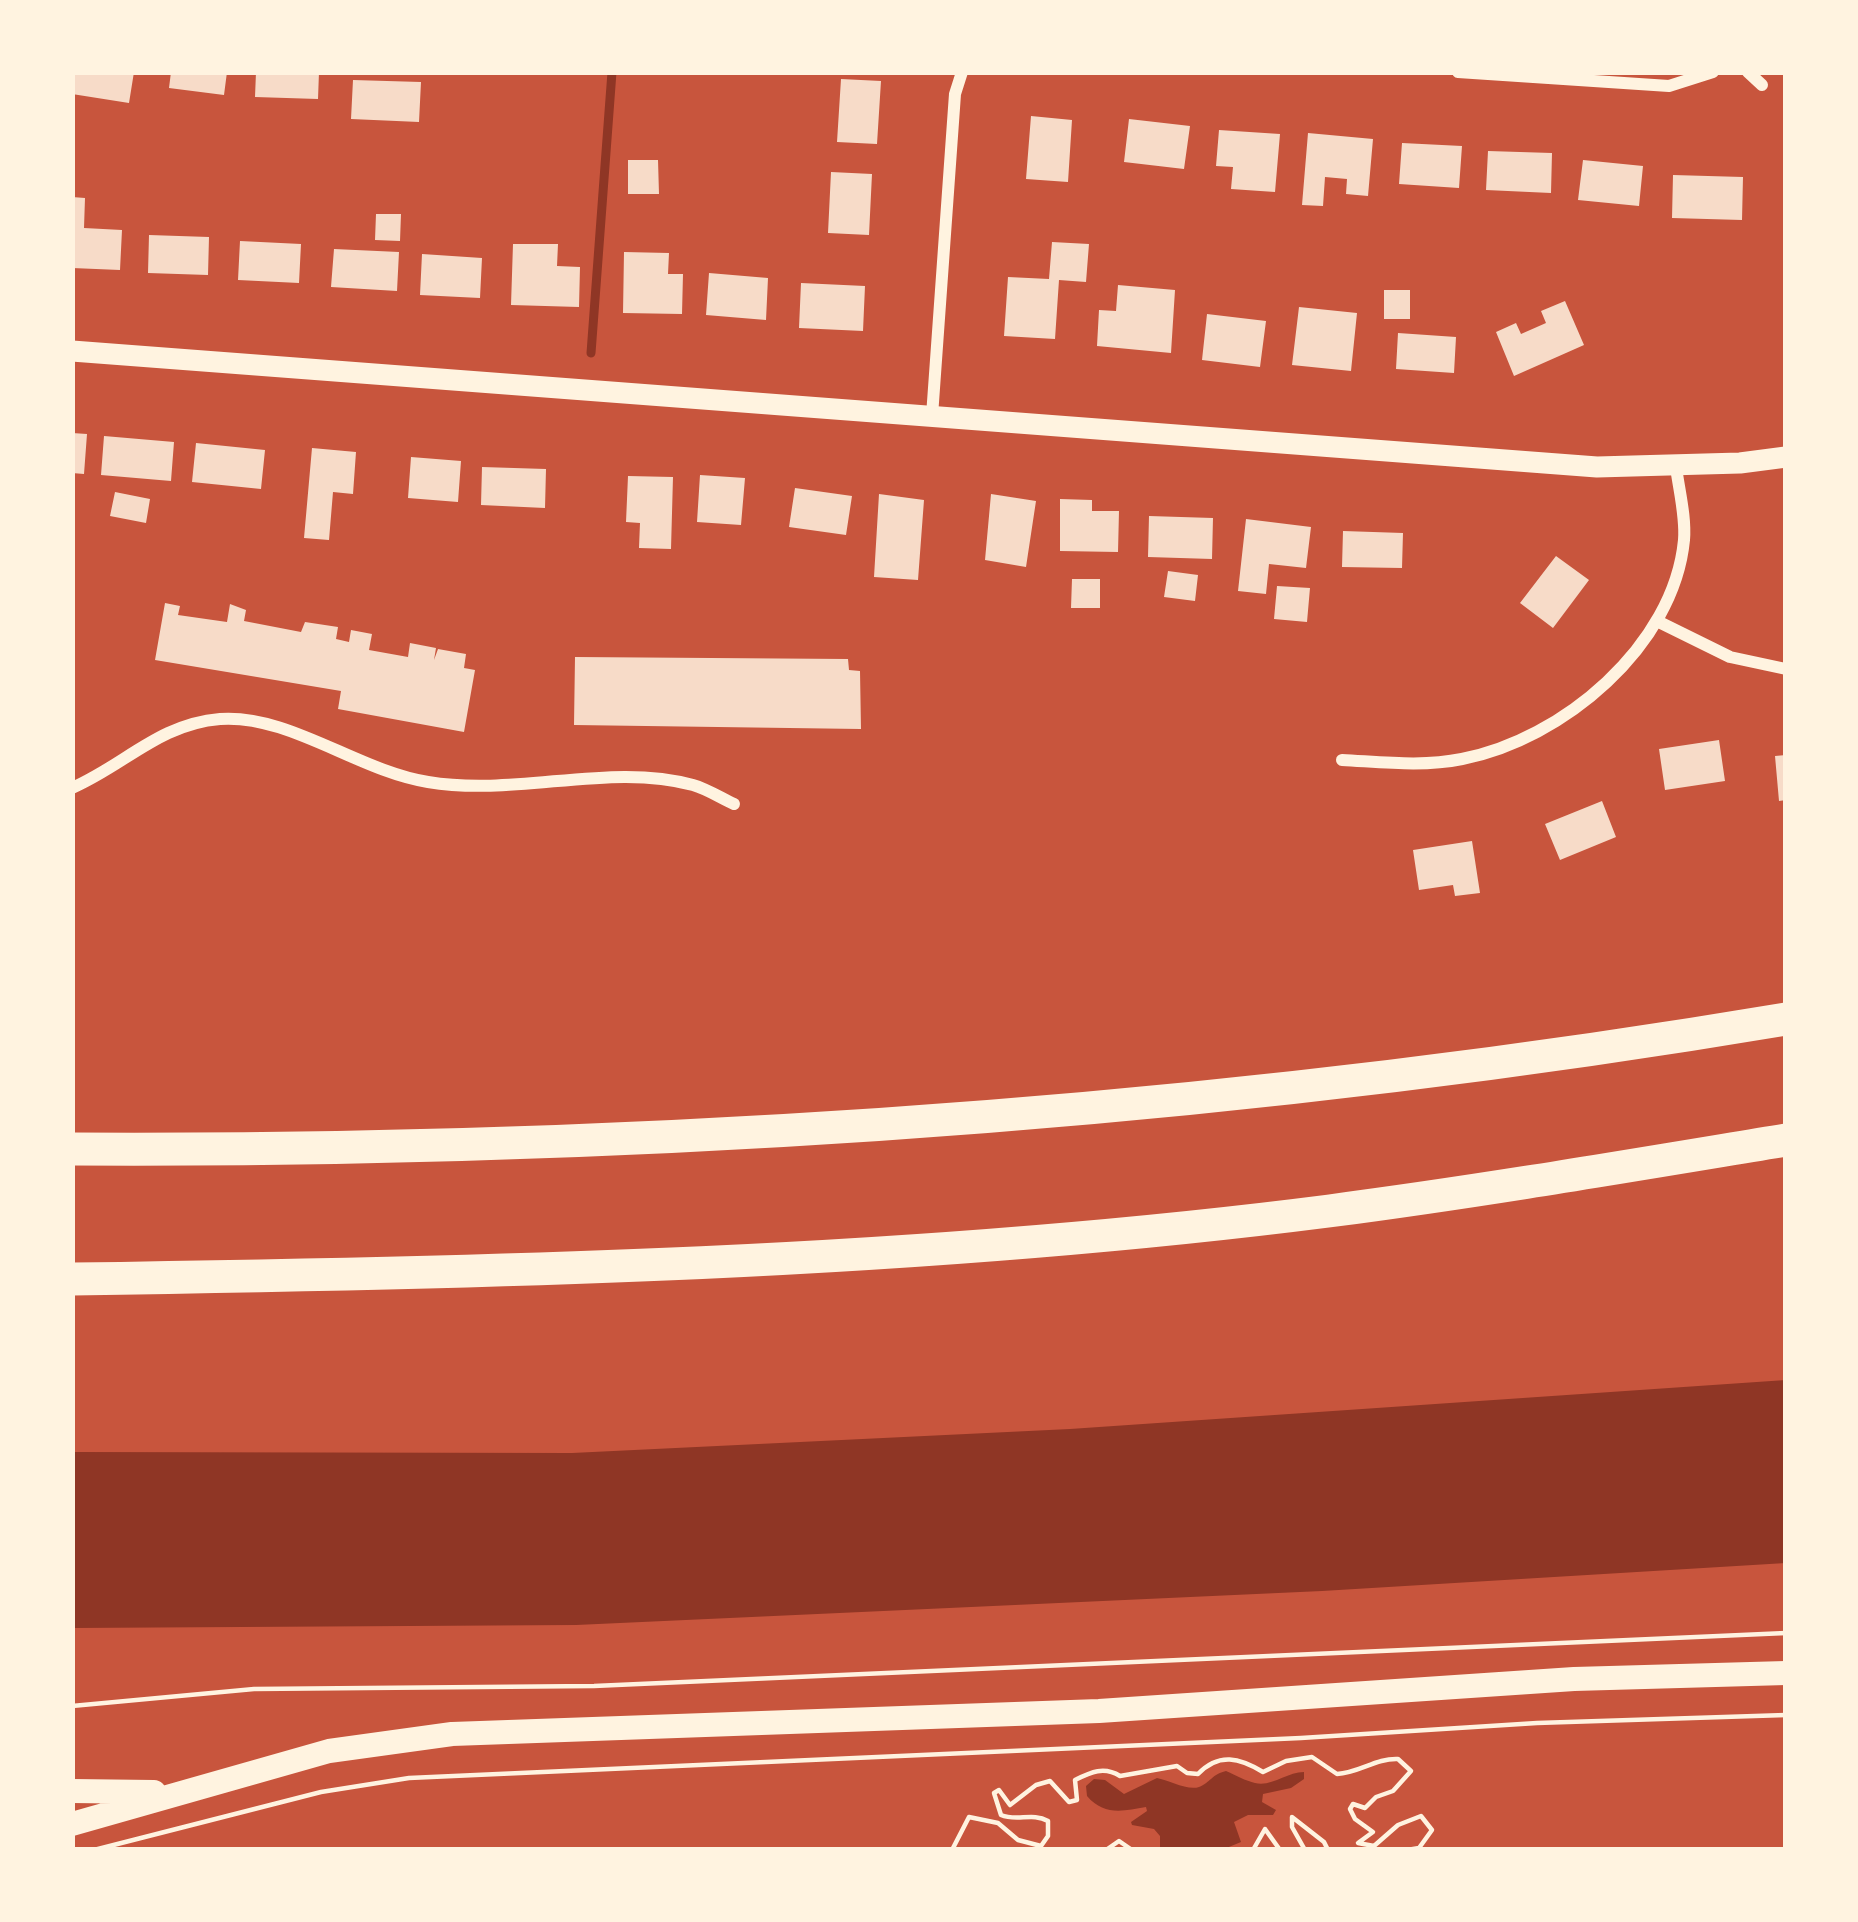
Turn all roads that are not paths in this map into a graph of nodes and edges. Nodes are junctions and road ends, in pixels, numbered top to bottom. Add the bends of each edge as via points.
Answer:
1 (962, 72) edge
2 (1458, 72) edge
3 (1713, 72) edge
4 (1748, 72) edge
5 (1762, 85) dead end
6 (72, 351) edge
7 (932, 416) junction
8 (1786, 457) edge
9 (1676, 467) junction
10 (1658, 621) junction
11 (1786, 669) edge
12 (1342, 760) dead end
13 (72, 788) edge
14 (734, 804) dead end
15 (1786, 1019) edge
16 (1786, 1140) edge
17 (72, 1149) edge
18 (72, 1265) edge
19 (320, 1275) junction
20 (72, 1279) edge
21 (1786, 1673) edge
22 (72, 1791) edge
23 (180, 1792) junction
24 (72, 1824) edge

1 - 7 street
2 - 3 street via 1669,86
4 - 5 street
6 - 7 street
7 - 9 street
8 - 9 street
9 - 10 street via 1683,544
10 - 11 street via 1730,657
10 - 12 street via 1589,698 1508,745 1461,760
13 - 14 street via 174,728 225,718 275,727 426,782 499,788 656,778 696,785
15 - 17 highway via 1462,1067 1063,1110 499,1144
16 - 19 highway via 1328,1211 1169,1227 742,1258
18 - 19 highway
19 - 20 highway
21 - 23 main road via 1099,1711 452,1734 329,1750
22 - 23 main road
23 - 24 main road

